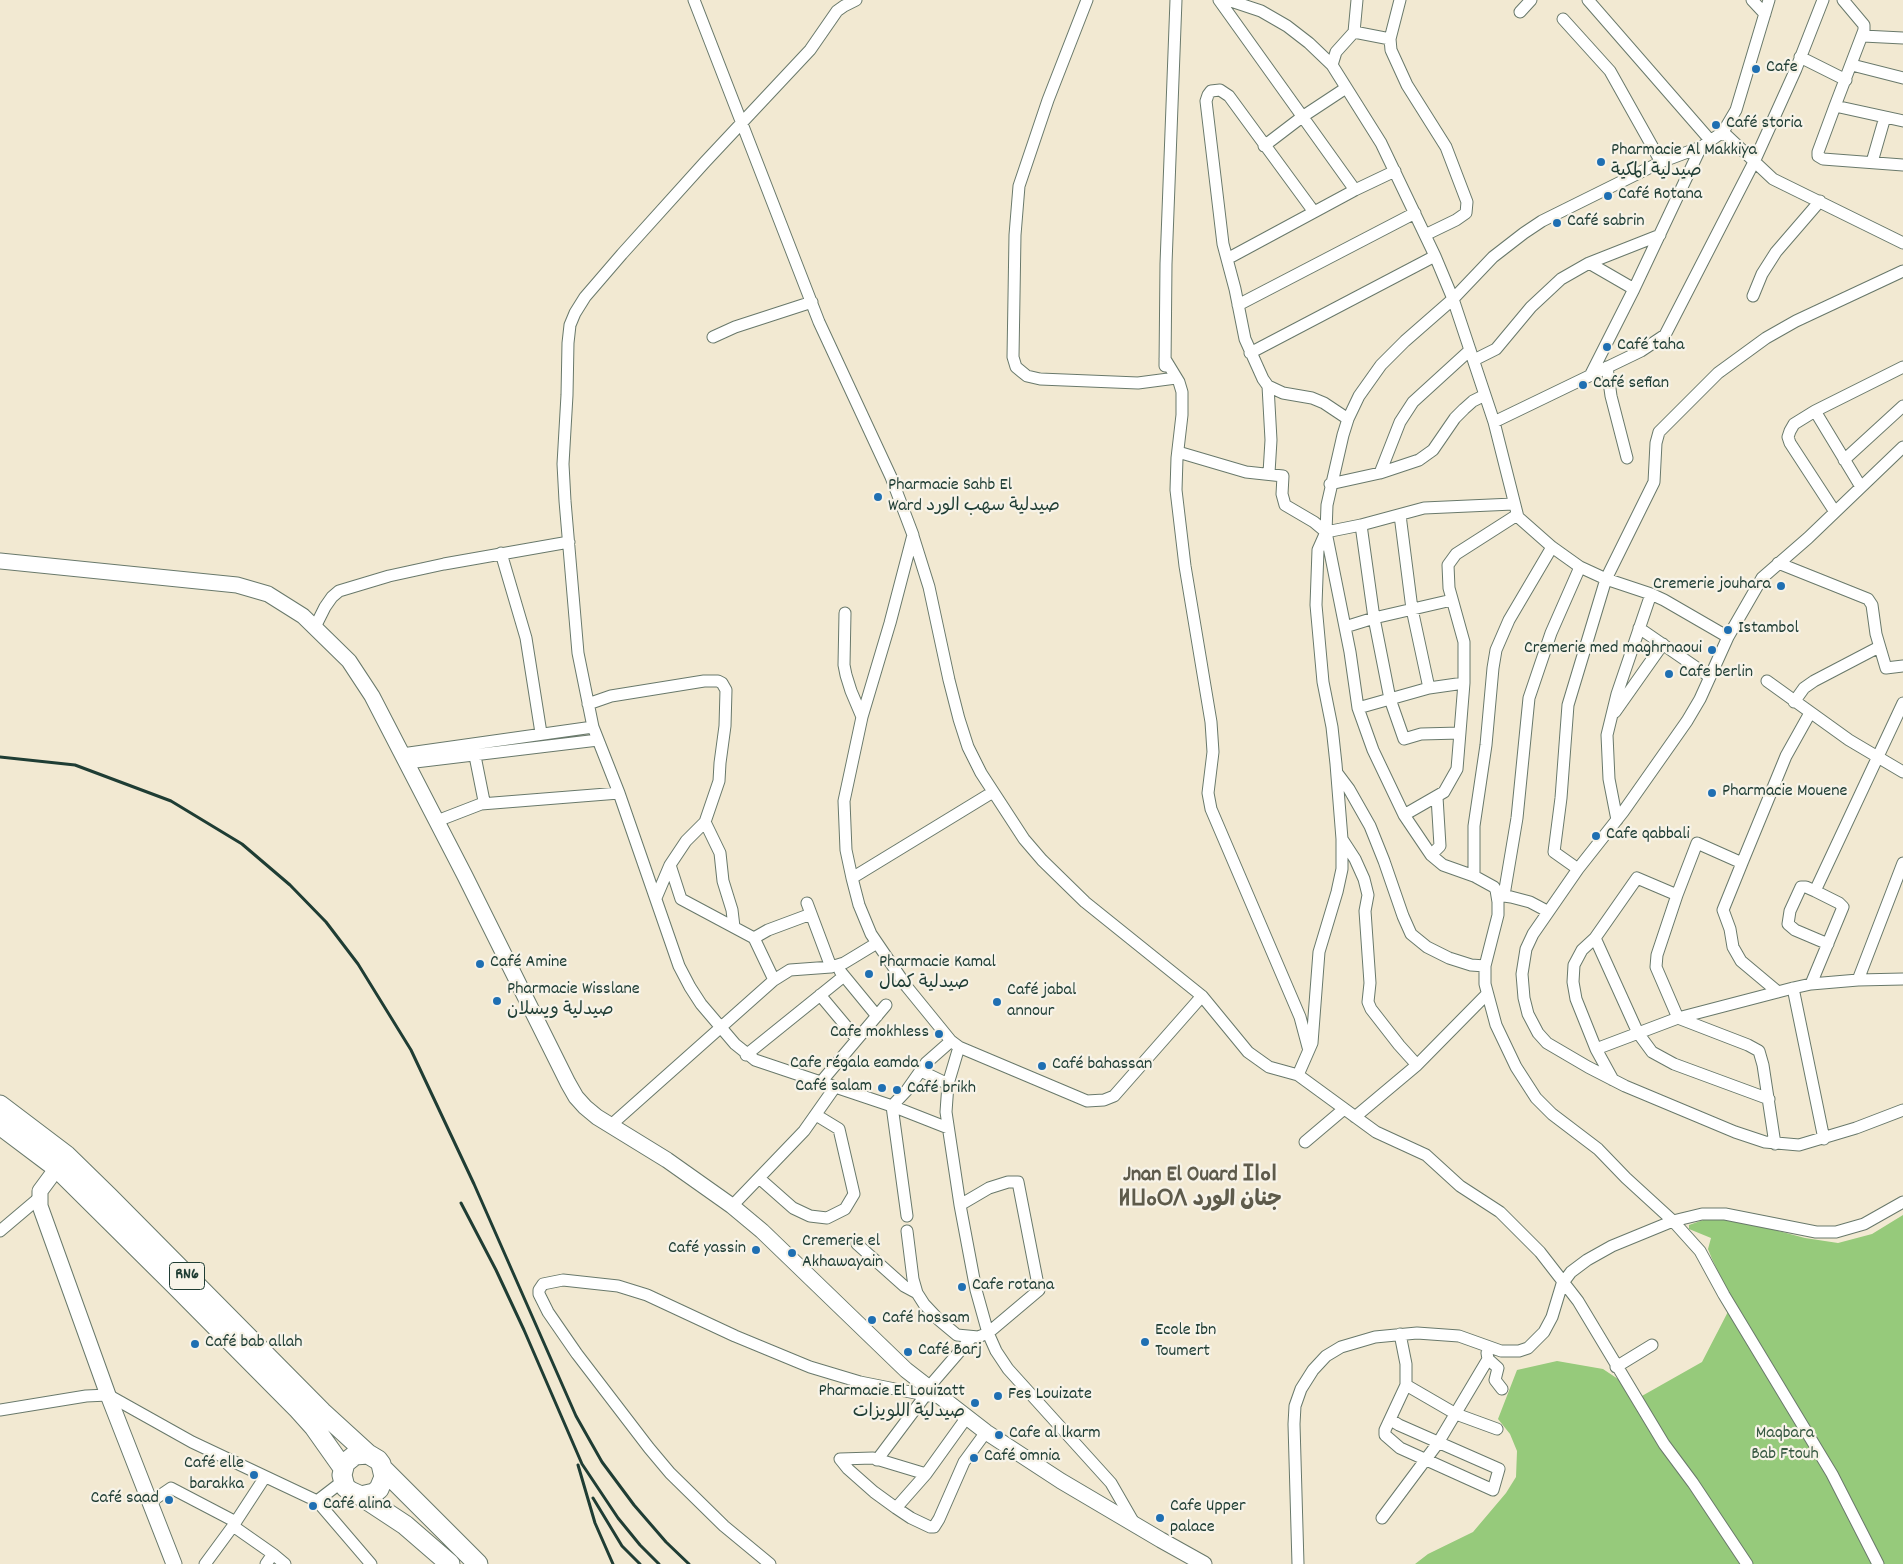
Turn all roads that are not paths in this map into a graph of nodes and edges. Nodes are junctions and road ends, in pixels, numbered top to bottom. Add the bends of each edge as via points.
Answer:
1 (694, 0) edge
2 (1087, 0) edge
3 (1176, 0) edge
4 (1218, 0) edge
5 (1228, 0) edge
6 (1357, 0) edge
7 (1400, 0) edge
8 (1532, 0) edge
9 (1588, 0) edge
10 (1752, 0) edge
11 (1769, 0) edge
12 (1823, 0) edge
13 (1843, 0) edge
14 (851, 1) edge
15 (1520, 12) dead end
16 (1765, 14) junction
17 (1563, 20) dead end
18 (1354, 32) junction
19 (1863, 36) junction
20 (1903, 38) edge
21 (1390, 39) junction
22 (1800, 58) junction
23 (1332, 65) junction
24 (1852, 65) junction
25 (1903, 78) edge
26 (1846, 80) junction
27 (1346, 88) junction
28 (1835, 106) junction
29 (1302, 117) junction
30 (1885, 117) junction
31 (1903, 121) edge
32 (742, 123) junction
33 (1723, 132) junction
34 (1705, 144) junction
35 (1264, 146) junction
36 (1661, 162) junction
37 (1754, 162) junction
38 (1872, 162) junction
39 (1903, 165) edge
40 (1395, 172) junction
41 (1355, 190) junction
42 (1820, 202) junction
43 (1314, 212) junction
44 (1415, 213) junction
45 (1425, 234) junction
46 (1660, 235) junction
47 (1903, 243) edge
48 (1435, 256) junction
49 (1227, 259) junction
50 (1589, 263) junction
51 (1903, 271) edge
52 (1634, 290) junction
53 (1753, 296) dead end
54 (1453, 299) junction
55 (812, 302) junction
56 (1238, 305) junction
57 (712, 337) dead end
58 (1250, 353) junction
59 (1472, 355) junction
60 (1165, 359) junction
61 (1606, 367) junction
62 (1902, 371) edge
63 (1591, 374) junction
64 (1176, 378) junction
65 (1164, 380) junction
66 (1268, 386) junction
67 (1485, 395) junction
68 (1903, 406) edge
69 (1814, 411) junction
70 (1348, 418) junction
71 (1494, 422) junction
72 (1903, 447) edge
73 (1178, 452) junction
74 (1627, 458) dead end
75 (1844, 460) junction
76 (1269, 473) junction
77 (1380, 473) junction
78 (1330, 484) junction
79 (1860, 487) junction
80 (1514, 504) junction
81 (1835, 512) junction
82 (1400, 515) junction
83 (1517, 515) junction
84 (1361, 525) junction
85 (1326, 532) junction
86 (913, 535) junction
87 (569, 542) junction
88 (1552, 547) junction
89 (501, 553) junction
90 (0, 562) edge
91 (1778, 563) junction
92 (1580, 567) junction
93 (1606, 579) junction
94 (1651, 594) junction
95 (1452, 600) junction
96 (1412, 609) junction
97 (845, 613) dead end
98 (1374, 618) junction
99 (316, 627) junction
100 (1345, 627) junction
101 (1639, 628) junction
102 (1728, 637) junction
103 (1663, 644) junction
104 (1879, 647) junction
105 (1903, 666) edge
106 (1710, 677) junction
107 (1767, 681) dead end
108 (1464, 683) junction
109 (1429, 688) junction
110 (1390, 699) junction
111 (1794, 702) junction
112 (1903, 703) edge
113 (588, 704) junction
114 (1358, 708) junction
115 (1810, 713) junction
116 (862, 717) junction
117 (1610, 719) junction
118 (593, 727) junction
119 (541, 733) junction
120 (1460, 733) junction
121 (598, 740) junction
122 (475, 756) junction
123 (404, 758) junction
124 (1878, 758) junction
125 (1903, 772) edge
126 (1337, 773) junction
127 (993, 792) junction
128 (619, 793) junction
129 (1437, 797) junction
130 (481, 804) junction
131 (1404, 815) junction
132 (1617, 820) junction
133 (437, 821) junction
134 (705, 822) junction
135 (1342, 839) junction
136 (1431, 855) junction
137 (1742, 863) junction
138 (1903, 863) edge
139 (670, 864) junction
140 (1578, 869) junction
141 (1474, 876) junction
142 (852, 878) junction
143 (1815, 891) junction
144 (1500, 895) junction
145 (1677, 895) junction
146 (656, 898) junction
147 (807, 903) dead end
148 (1547, 911) junction
149 (811, 914) junction
150 (734, 927) junction
151 (754, 938) junction
152 (1595, 938) junction
153 (877, 943) junction
154 (1828, 944) junction
155 (833, 966) junction
156 (1485, 966) junction
157 (844, 976) junction
158 (1903, 979) edge
159 (774, 980) junction
160 (1858, 980) junction
161 (1811, 984) junction
162 (1793, 988) junction
163 (1778, 992) junction
164 (1487, 994) junction
165 (820, 995) junction
166 (1202, 996) junction
167 (886, 1004) dead end
168 (877, 1016) junction
169 (1678, 1018) junction
170 (720, 1028) junction
171 (1638, 1033) junction
172 (856, 1038) junction
173 (955, 1044) junction
174 (1596, 1049) junction
175 (1308, 1052) junction
176 (746, 1054) junction
177 (1417, 1065) junction
178 (921, 1071) junction
179 (1298, 1075) junction
180 (1613, 1080) junction
181 (821, 1082) junction
182 (948, 1084) junction
183 (835, 1087) junction
184 (1769, 1099) junction
185 (0, 1105) edge
186 (892, 1106) junction
187 (1344, 1109) junction
188 (1903, 1110) edge
189 (816, 1115) junction
190 (1356, 1117) junction
191 (0, 1125) edge
192 (611, 1125) junction
193 (948, 1128) junction
194 (1824, 1139) junction
195 (1305, 1142) dead end
196 (1775, 1144) junction
197 (56, 1168) junction
198 (759, 1178) junction
199 (39, 1198) junction
200 (1903, 1202) edge
201 (960, 1205) junction
202 (732, 1206) junction
203 (907, 1216) dead end
204 (1673, 1221) junction
205 (0, 1231) edge
206 (907, 1231) dead end
207 (857, 1244) dead end
208 (1563, 1282) junction
209 (917, 1293) junction
210 (988, 1332) junction
211 (1400, 1334) junction
212 (972, 1337) junction
213 (1486, 1345) junction
214 (1652, 1345) dead end
215 (1488, 1360) junction
216 (1616, 1367) junction
217 (1406, 1385) junction
218 (1502, 1389) dead end
219 (931, 1394) junction
220 (108, 1395) junction
221 (0, 1410) edge
222 (1456, 1414) junction
223 (967, 1418) junction
224 (1391, 1420) junction
225 (1497, 1429) dead end
226 (986, 1432) junction
227 (1438, 1443) junction
228 (368, 1454) junction
229 (877, 1460) junction
230 (1426, 1460) junction
231 (384, 1470) junction
232 (926, 1474) junction
233 (343, 1475) junction
234 (265, 1477) junction
235 (361, 1496) junction
236 (317, 1501) junction
237 (149, 1503) junction
238 (896, 1508) junction
239 (1382, 1518) dead end
240 (234, 1524) junction
241 (1135, 1525) junction
242 (273, 1554) junction
243 (174, 1564) edge
244 (205, 1564) edge
245 (266, 1564) edge
246 (285, 1564) edge
247 (371, 1564) edge
248 (450, 1564) edge
249 (478, 1564) edge
250 (770, 1564) edge
251 (1204, 1564) edge
252 (1298, 1564) edge
253 (1747, 1564) edge
254 (1878, 1564) edge

1 - 32 street
2 - 65 street via 1019,186 1013,357 1016,367 1022,372 1040,379 1138,383
3 - 60 street
4 - 29 street
5 - 23 street via 1261,11 1287,26
6 - 18 street
7 - 21 street
8 - 15 street
9 - 34 street
10 - 16 street
11 - 16 street
12 - 22 street
13 - 19 street via 1864,25
14 - 32 street via 837,11 810,50
16 - 33 street via 1736,110
17 - 36 street via 1610,71
18 - 21 street
18 - 23 street via 1336,52
19 - 20 street
19 - 24 street
21 - 45 street via 1391,50 1406,85 1446,147 1467,202 1466,213
22 - 26 street
22 - 37 street
23 - 27 street
24 - 25 street
24 - 26 street
26 - 28 street
27 - 29 street
27 - 40 street
28 - 30 street
28 - 38 street via 1818,156
29 - 35 street
29 - 41 street
30 - 31 street
30 - 38 street
32 - 55 street
32 - 87 street via 585,297 570,325 564,464
33 - 34 street
33 - 37 street
34 - 36 street
34 - 46 street
35 - 43 street
35 - 49 street via 1229,96 1220,90 1211,91 1206,101
36 - 54 street via 1524,233 1493,258
37 - 42 street via 1774,179
37 - 61 street via 1664,335 1641,351
38 - 39 street
40 - 41 street
40 - 44 street
41 - 43 street
42 - 47 street
42 - 53 street via 1776,252
43 - 49 street
44 - 45 street
44 - 56 street
45 - 48 street
46 - 50 street
46 - 52 street
48 - 54 street
48 - 58 street
49 - 56 street
50 - 52 street
50 - 59 street via 1554,284 1496,349
51 - 93 street via 1766,338 1718,373 1661,428 1651,491
52 - 63 street
54 - 59 street
54 - 70 street via 1381,365 1366,384
55 - 57 street
55 - 86 street via 891,477
56 - 58 street
58 - 66 street
59 - 67 street
59 - 77 street via 1413,402 1400,422
60 - 64 street
60 - 65 street
61 - 63 street
61 - 74 street
62 - 69 street
63 - 71 street
64 - 65 street
64 - 73 street via 1182,392
66 - 70 street via 1283,393 1312,398
66 - 76 street
67 - 71 street
67 - 77 street via 1473,401 1455,418 1428,455
68 - 75 street
69 - 75 street
69 - 81 street via 1794,424 1788,437
70 - 78 street
71 - 80 street
72 - 79 street
73 - 76 street via 1246,472
73 - 175 street via 1176,490 1184,566 1211,722 1213,752 1208,793 1211,809 1300,1017
75 - 79 street
76 - 85 street via 1283,476 1282,494 1286,507
77 - 78 street
78 - 85 street
79 - 81 street
80 - 82 street via 1424,508
80 - 83 street
81 - 91 street
82 - 84 street
82 - 96 street
83 - 88 street
83 - 95 street via 1450,559 1447,572
84 - 85 street
84 - 98 street
85 - 100 street
85 - 126 street via 1318,550 1316,605 1323,682
86 - 116 street
86 - 127 street via 929,587 959,719 968,747
87 - 89 street
87 - 113 street via 578,653
88 - 92 street
88 - 141 street via 1509,620 1496,650 1474,826
89 - 99 street via 389,576 339,591 325,607
89 - 119 street via 526,638
90 - 99 street via 237,585 268,594
91 - 102 street via 1762,578
91 - 104 street via 1868,599 1872,605
92 - 93 street
92 - 144 street via 1550,633 1529,698 1517,818
93 - 94 street
93 - 140 street via 1566,717 1554,852
94 - 101 street
94 - 102 street via 1683,609
95 - 96 street
95 - 108 street via 1464,642
96 - 98 street
96 - 109 street
97 - 116 street via 845,670
98 - 100 street
98 - 110 street
99 - 123 street via 361,677
100 - 114 street
101 - 103 street
101 - 117 street
102 - 106 street
103 - 106 street
103 - 117 street
104 - 105 street via 1886,668
104 - 111 street via 1804,688
106 - 132 street via 1687,721
107 - 111 street
108 - 109 street
108 - 120 street
109 - 110 street
110 - 114 street
110 - 120 street via 1404,739 1421,734
111 - 115 street
112 - 124 street
113 - 118 street
113 - 134 street via 642,690 714,680 722,683 726,690 724,743 719,781
114 - 131 street via 1373,750
115 - 124 street
115 - 137 street via 1786,756
116 - 142 street via 844,801 846,850
117 - 132 street via 1607,752
118 - 119 street
118 - 121 street
119 - 123 street
120 - 129 street via 1457,769 1448,786
121 - 122 street
121 - 128 street
122 - 123 street
122 - 130 street via 484,797
123 - 133 street
124 - 125 street
124 - 143 street
126 - 135 street
126 - 156 street via 1370,826 1411,934 1449,958
127 - 142 street
127 - 166 street via 1024,839 1073,891
128 - 130 street
128 - 146 street
129 - 131 street
129 - 136 street via 1440,846
130 - 133 street
131 - 136 street
132 - 140 street
133 - 192 street via 568,1083 585,1107
134 - 139 street
134 - 150 street via 720,853
135 - 175 street via 1341,879 1319,952 1314,1033
135 - 177 street via 1355,859 1368,895 1365,911 1370,983 1368,1002
136 - 141 street via 1443,865
137 - 145 street via 1697,843
137 - 163 street via 1723,910 1733,947 1741,961
138 - 160 street
139 - 146 street
139 - 150 street via 681,899
140 - 148 street
141 - 144 street via 1494,887
142 - 153 street via 859,904
143 - 154 street via 1843,907
143 - 154 street via 1802,887 1790,911 1788,924
144 - 148 street via 1530,902
144 - 156 street
145 - 152 street via 1638,878
145 - 169 street via 1655,964
146 - 170 street via 679,966
147 - 149 street
148 - 180 street via 1533,934 1523,961 1522,986 1528,1014 1547,1043
149 - 151 street
149 - 155 street
150 - 151 street
151 - 159 street
152 - 171 street
152 - 174 street via 1576,960 1573,982 1576,999
153 - 155 street via 850,960
153 - 173 street via 907,987
154 - 161 street
155 - 157 street
155 - 159 street via 790,970
156 - 164 street
157 - 165 street
157 - 168 street
158 - 160 street
159 - 170 street
160 - 161 street
161 - 162 street
162 - 163 street
162 - 194 street
163 - 169 street
164 - 177 street
164 - 204 street via 1506,1047 1536,1098 1598,1149
165 - 172 street
165 - 176 street
166 - 173 street via 1114,1096 1104,1100 1081,1100
166 - 179 street via 1254,1057 1275,1069
167 - 168 street
168 - 172 street
169 - 171 street
169 - 184 street via 1759,1051
170 - 176 street
170 - 192 street
171 - 174 street
171 - 184 street via 1652,1052 1665,1059
172 - 181 street
173 - 178 street via 926,1063
173 - 182 street
174 - 180 street
175 - 179 street
176 - 181 street via 764,1064
177 - 190 street
178 - 182 street
178 - 186 street
179 - 187 street
180 - 196 street via 1720,1126
181 - 183 street
182 - 193 street
183 - 186 street
183 - 189 street
184 - 196 street
185 - 228 main road, RN6 via 66,1155 322,1412
186 - 193 street
186 - 203 street
187 - 190 street
187 - 195 street
188 - 194 street
189 - 198 street
189 - 198 street via 839,1129 854,1194 845,1209 827,1218 810,1216 793,1208
190 - 208 street via 1381,1135 1423,1153 1460,1186 1500,1212 1540,1252
191 - 197 main road, RN6
192 - 202 street
193 - 201 street
194 - 196 street via 1799,1145
197 - 199 street
197 - 233 main road, RN6 via 297,1408 314,1427
198 - 202 street
199 - 205 street
199 - 220 street
200 - 204 street via 1864,1224 1836,1232 1816,1232 1725,1214 1702,1214
201 - 210 street via 976,1290
201 - 210 street via 989,1188 1018,1182 1039,1290
202 - 219 street
204 - 208 street via 1598,1253 1571,1272
204 - 254 street via 1706,1261 1832,1474
206 - 209 street
207 - 209 street via 904,1286
208 - 213 street via 1548,1326 1528,1348 1511,1352
208 - 216 street via 1584,1310
209 - 212 street via 950,1330
210 - 212 street
210 - 241 street via 1008,1369 1111,1483
211 - 213 street via 1458,1336
211 - 217 street
211 - 252 street via 1363,1339 1341,1347 1320,1362 1301,1389 1295,1406 1294,1424
212 - 219 street
213 - 215 street
214 - 216 street
215 - 218 street via 1498,1368 1495,1380
215 - 222 street
216 - 253 street via 1664,1444
217 - 222 street
217 - 224 street
219 - 223 street
219 - 229 street
219 - 250 street via 860,1382 810,1367 618,1286 563,1280 541,1286 539,1294 548,1312 649,1448 724,1526
220 - 221 street
220 - 234 street via 192,1442
220 - 237 street
222 - 225 street
222 - 227 street
223 - 226 street
223 - 232 street
224 - 227 street
224 - 230 street via 1385,1430 1390,1441
226 - 238 street via 968,1455 934,1526 930,1527
226 - 241 street
227 - 230 street
227 - 230 street via 1499,1469 1493,1490
228 - 231 main road, RN6 via 378,1460
228 - 233 main road via 350,1458
229 - 232 street
229 - 238 street via 840,1459
230 - 239 street
231 - 235 main road via 379,1489 368,1496
231 - 249 main road, RN6
232 - 238 street
233 - 235 main road, RN6 via 350,1491
233 - 236 street
234 - 236 street
234 - 240 street
235 - 248 main road, RN6 via 405,1525
236 - 247 street
237 - 240 street via 171,1488
237 - 243 street
240 - 242 street
240 - 244 street
241 - 251 street
242 - 245 street
242 - 246 street

